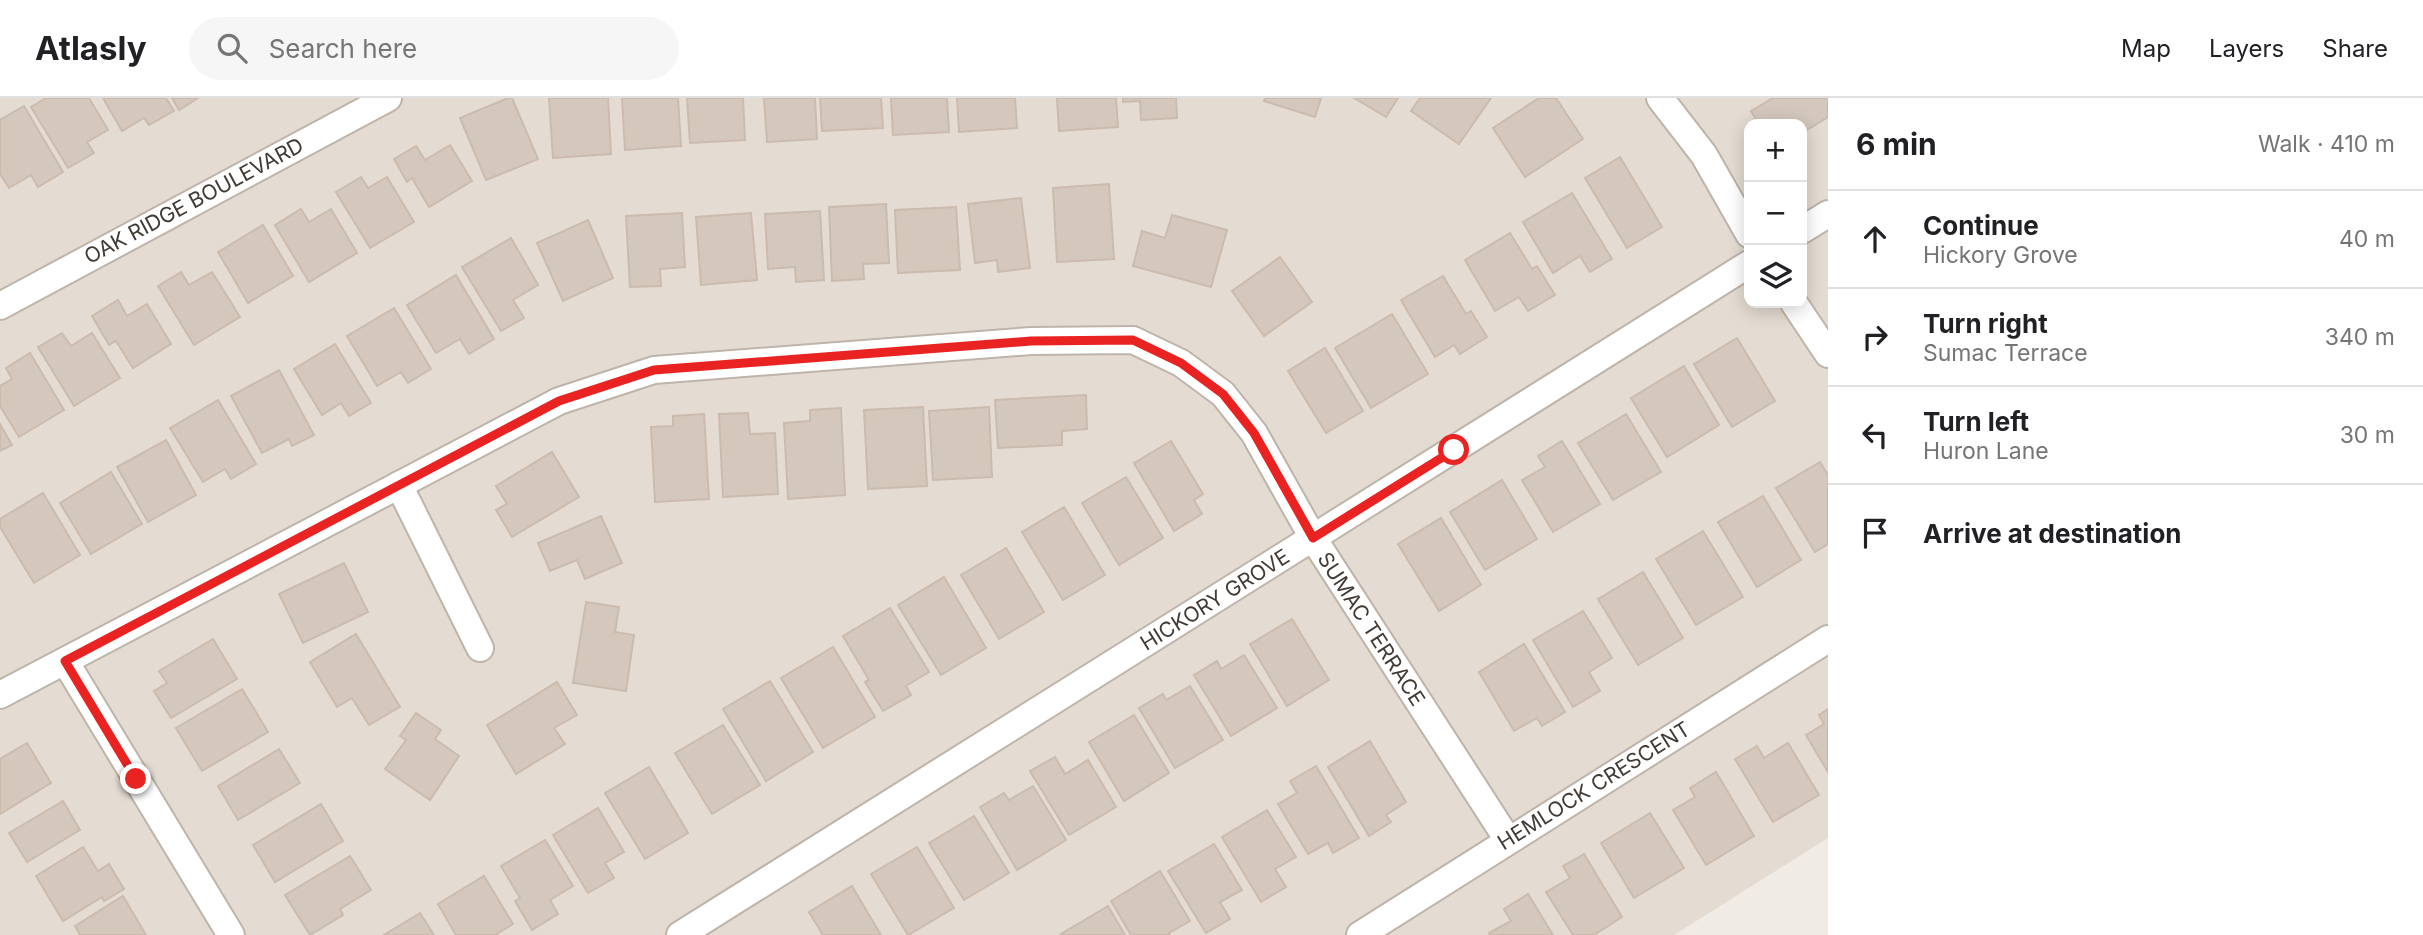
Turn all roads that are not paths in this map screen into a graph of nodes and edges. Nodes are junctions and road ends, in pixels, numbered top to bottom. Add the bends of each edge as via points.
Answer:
1 (388, 98) edge
2 (1660, 98) edge
3 (1828, 214) edge
4 (1744, 225) edge
5 (1807, 227) edge
6 (1744, 267) edge
7 (0, 306) edge
8 (1797, 308) edge
9 (1828, 354) edge
10 (399, 485) junction
11 (1313, 538) junction
12 (1828, 639) edge
13 (480, 648) dead end
14 (65, 661) junction
15 (0, 695) edge
16 (1508, 840) junction
17 (231, 935) edge
18 (680, 935) edge
19 (1360, 935) edge

1 - 7 street, OAK RIDGE BOULEVARD
2 - 4 street via 1704,155
3 - 5 street
6 - 11 street, HICKORY GROVE
8 - 9 street
10 - 11 street, SUMAC TERRACE via 559,401 654,370 1031,341 1133,340 1181,363 1223,394 1254,433
10 - 13 street
10 - 14 street, SUMAC TERRACE
11 - 16 street, SUMAC TERRACE
11 - 18 street, HICKORY GROVE
12 - 16 street, HEMLOCK CRESCENT
14 - 15 street, SUMAC TERRACE
14 - 17 street
16 - 19 street, HEMLOCK CRESCENT

